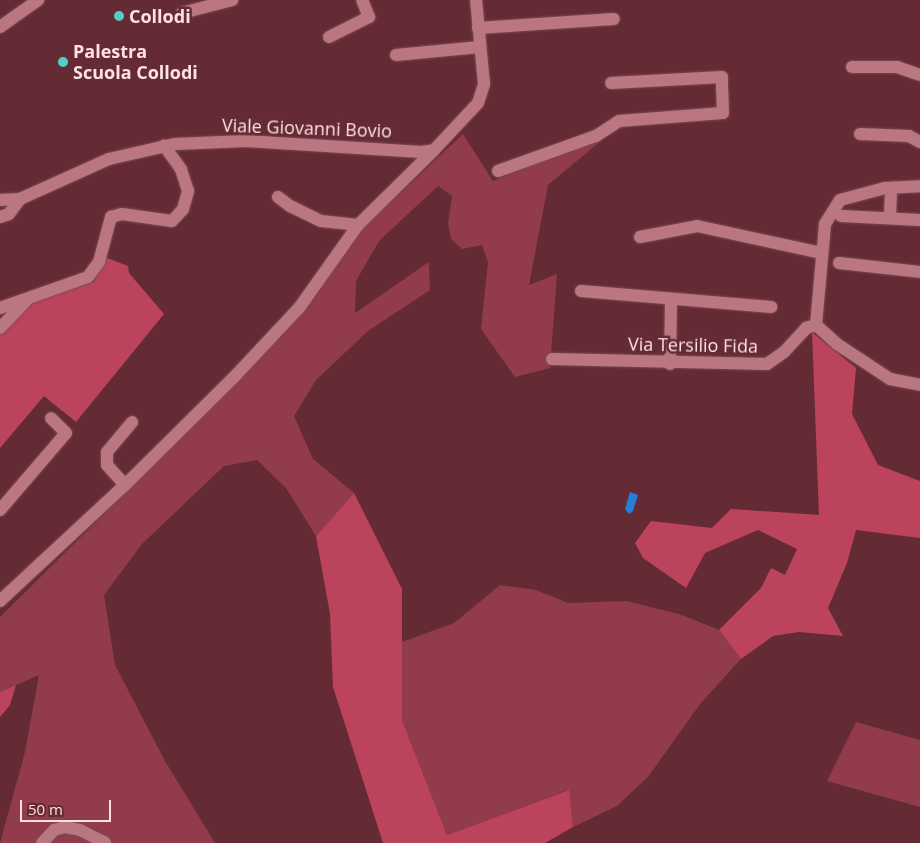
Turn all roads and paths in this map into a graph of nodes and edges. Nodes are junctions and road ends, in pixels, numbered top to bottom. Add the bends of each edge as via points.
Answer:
1 (38, 0) edge
2 (232, 0) edge
3 (362, 0) edge
4 (476, 0) edge
5 (182, 13) dead end
6 (614, 19) dead end
7 (0, 27) edge
8 (478, 28) junction
9 (330, 37) dead end
10 (480, 47) junction
11 (396, 55) dead end
12 (852, 67) dead end
13 (920, 75) edge
14 (611, 83) dead end
15 (860, 134) dead end
16 (920, 142) edge
17 (164, 146) junction
18 (434, 150) junction
19 (498, 171) dead end
20 (920, 186) edge
21 (890, 188) junction
22 (278, 197) dead end
23 (20, 199) junction
24 (0, 200) edge
25 (842, 216) dead end
26 (0, 218) edge
27 (890, 218) junction
28 (920, 220) edge
29 (358, 225) junction
30 (640, 237) dead end
31 (822, 253) junction
32 (838, 263) dead end
33 (920, 272) edge
34 (581, 291) dead end
35 (671, 299) junction
36 (27, 300) junction
37 (771, 307) dead end
38 (0, 308) edge
39 (816, 325) junction
40 (0, 328) edge
41 (552, 359) dead end
42 (670, 364) junction
43 (920, 385) edge
44 (51, 418) dead end
45 (132, 422) dead end
46 (125, 485) junction
47 (0, 510) edge
48 (0, 601) edge
49 (42, 843) edge
50 (105, 843) edge

1 - 7 street
2 - 5 street
3 - 9 street via 369,17
4 - 8 street
6 - 8 street
8 - 10 street
10 - 11 street
10 - 18 street via 484,84 478,103
12 - 13 street via 897,67
14 - 19 street via 722,77 723,113 618,121 596,136
15 - 16 street via 909,136
17 - 18 street, Viale Giovanni Bovio via 246,141 422,152
17 - 23 street, Viale Giovanni Bovio via 108,159
17 - 36 street via 181,170 188,190 183,209 172,221 122,214 111,217 99,262 88,277
18 - 29 street
20 - 21 street
21 - 27 street
21 - 31 street via 840,200 825,224
22 - 29 street via 321,221
23 - 24 street
23 - 26 street via 8,214
25 - 27 street
27 - 28 street
29 - 46 street via 299,308
30 - 31 street via 698,226
31 - 39 street
32 - 33 street
34 - 35 street
35 - 37 street
35 - 42 street
36 - 38 street
36 - 40 street
39 - 42 street, Via Tersilio Fida via 806,328 784,352 767,364
39 - 43 street via 837,344 890,380
41 - 42 street, Via Tersilio Fida
44 - 47 street via 66,433
45 - 46 street via 106,452 107,465
46 - 48 street
49 - 50 street via 54,830 65,827 80,830

